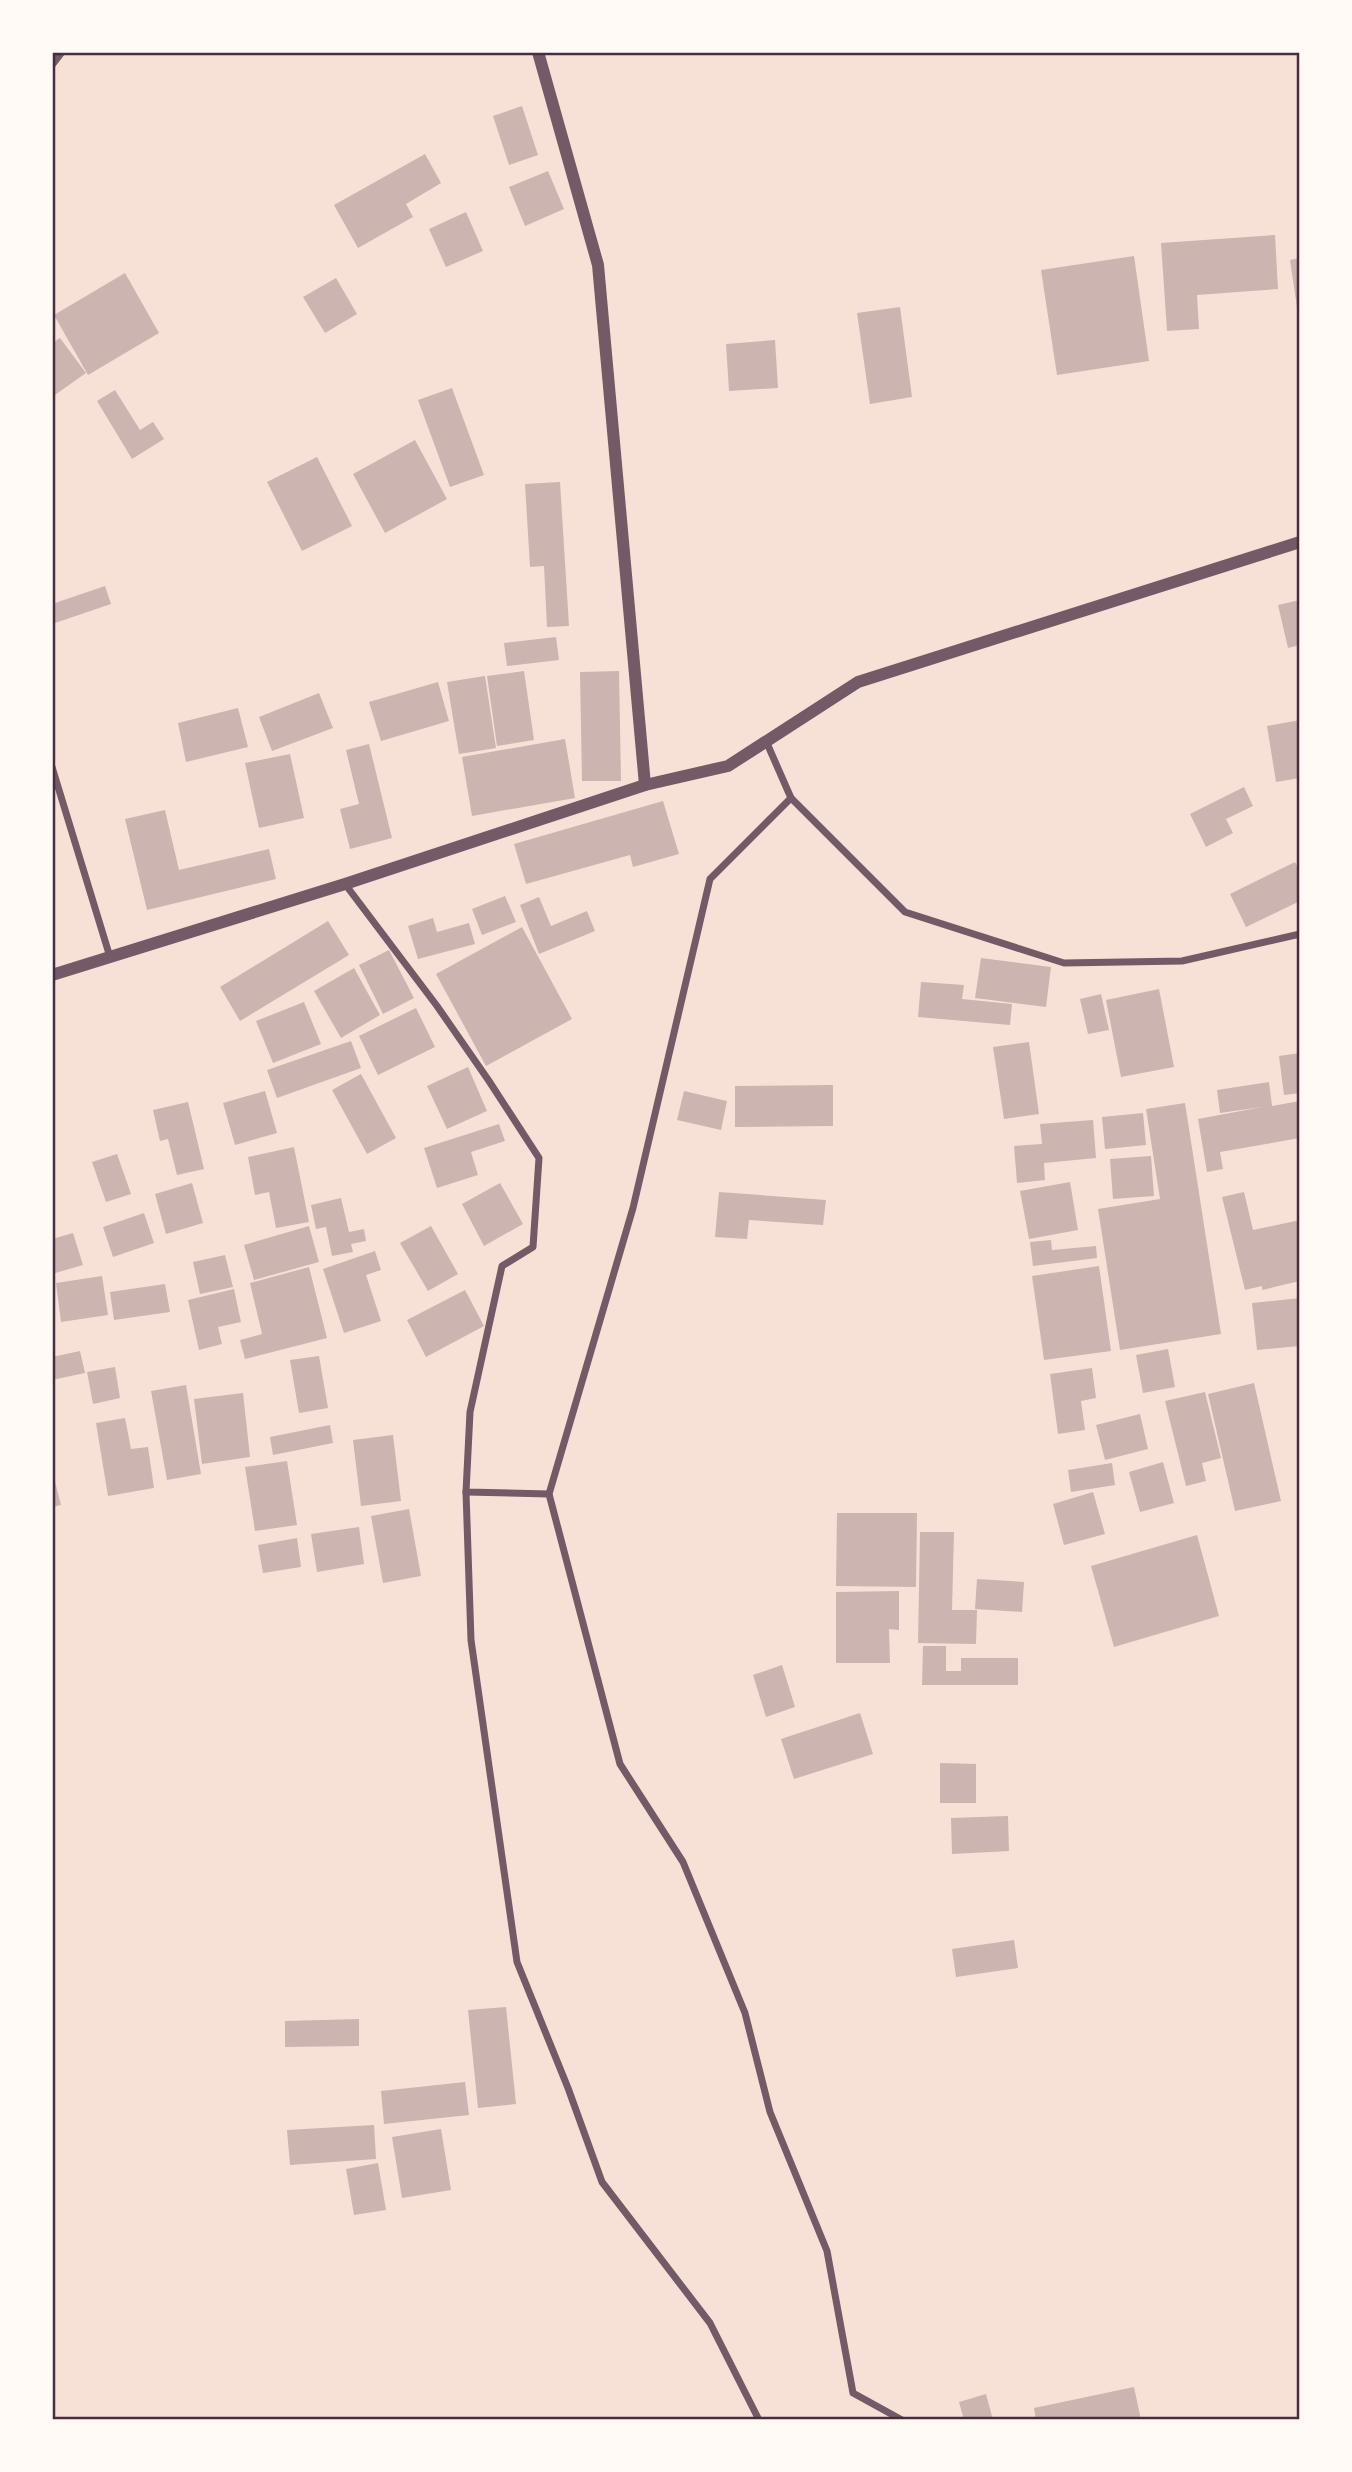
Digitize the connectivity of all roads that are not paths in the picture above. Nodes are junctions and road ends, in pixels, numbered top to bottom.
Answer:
1 (62, 52) edge
2 (538, 52) edge
3 (52, 65) edge
4 (1300, 542) edge
5 (766, 741) junction
6 (52, 767) edge
7 (645, 785) junction
8 (791, 798) junction
9 (345, 884) junction
10 (1300, 934) edge
11 (110, 957) junction
12 (52, 975) edge
13 (466, 1492) junction
14 (549, 1494) junction
15 (759, 2420) edge
16 (902, 2420) edge

1 - 3 street
2 - 7 street
4 - 5 street
5 - 7 street
5 - 8 street
6 - 11 street
7 - 9 street
8 - 10 street
8 - 14 street
9 - 11 street
9 - 13 street
11 - 12 street
13 - 14 street
13 - 15 street
14 - 16 street

